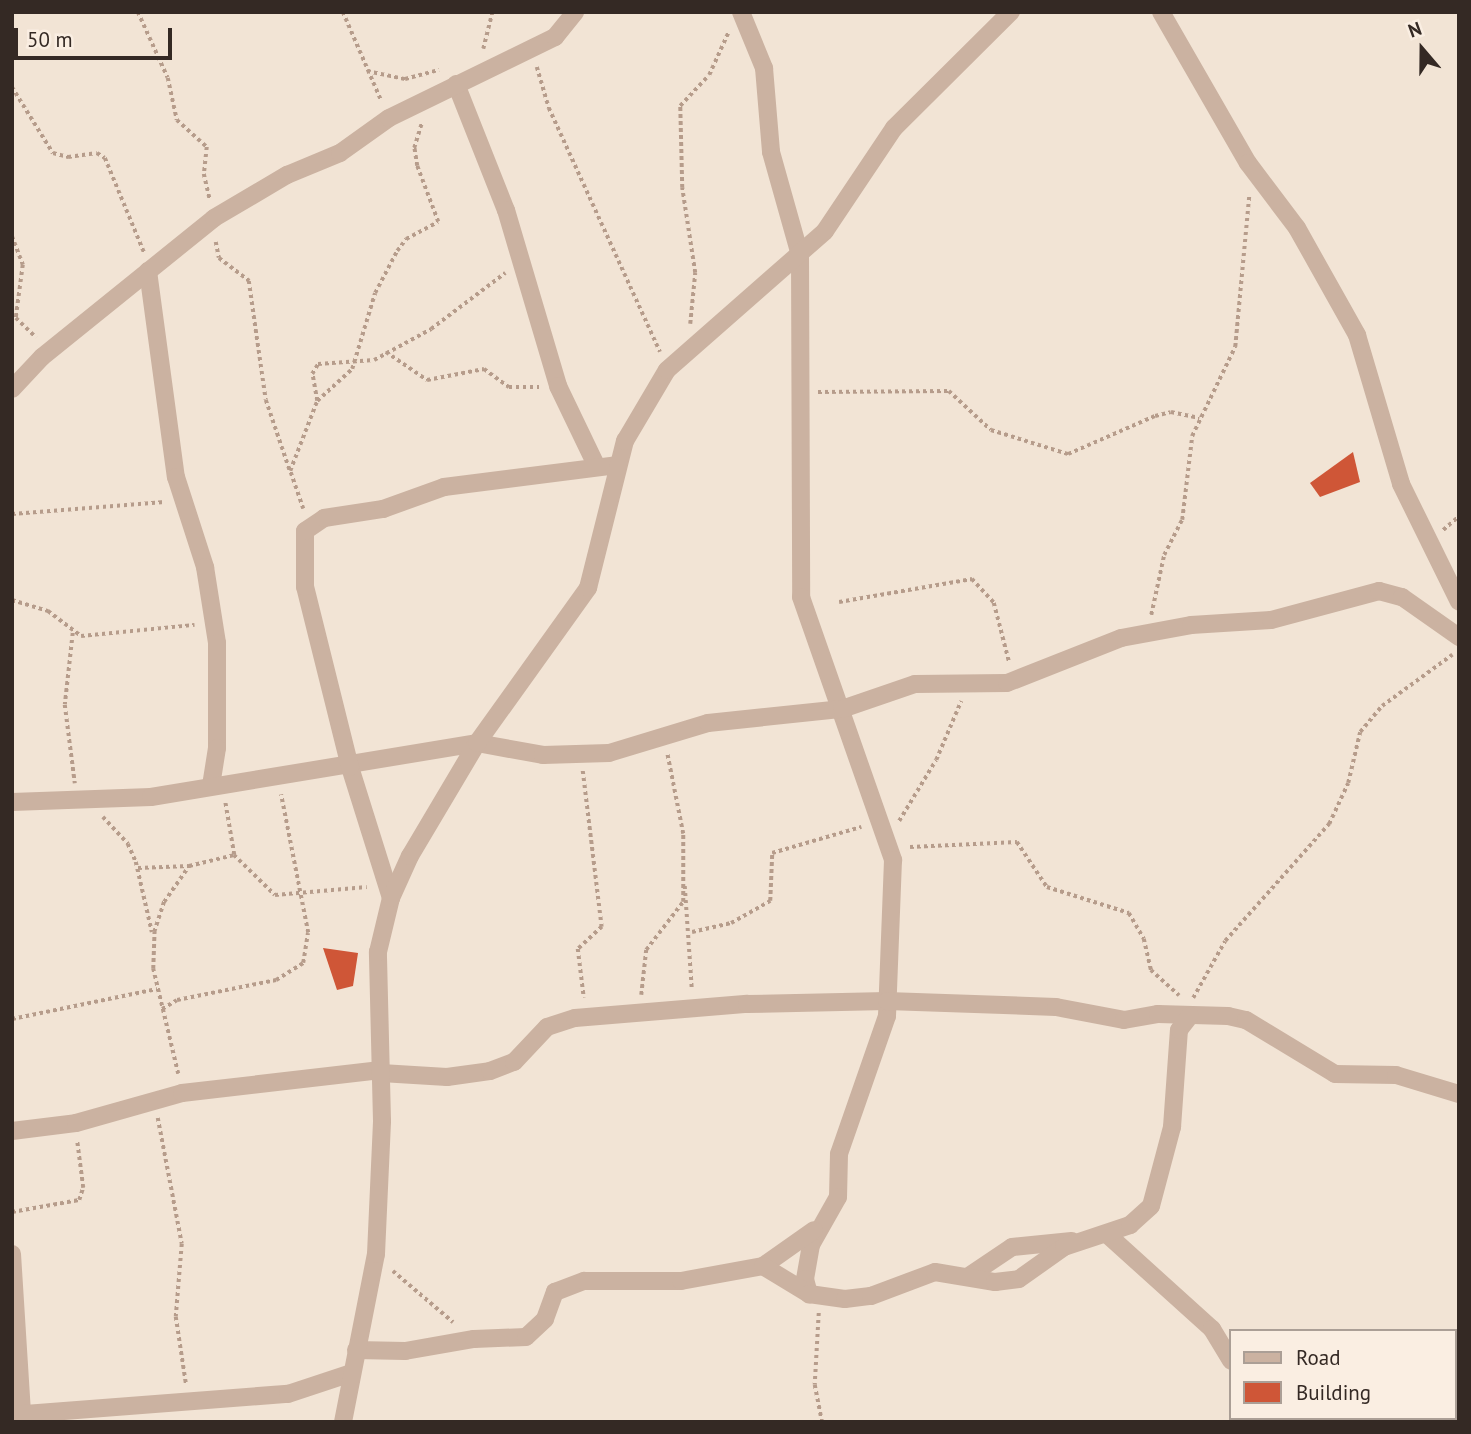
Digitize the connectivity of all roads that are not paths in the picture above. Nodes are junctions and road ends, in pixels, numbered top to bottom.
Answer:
1 (575, 12) edge
2 (1011, 12) edge
3 (1161, 12) edge
4 (737, 18) edge
5 (445, 92) junction
6 (800, 255) junction
7 (148, 271) junction
8 (12, 388) edge
9 (596, 465) junction
10 (617, 465) junction
11 (1459, 602) edge
12 (1459, 637) edge
13 (842, 709) junction
14 (477, 743) junction
15 (350, 767) junction
16 (216, 785) junction
17 (12, 802) edge
18 (389, 892) junction
19 (887, 1001) junction
20 (1181, 1020) junction
21 (381, 1071) junction
22 (1459, 1094) edge
23 (12, 1131) edge
24 (818, 1227) junction
25 (1109, 1236) junction
26 (1076, 1241) junction
27 (12, 1255) edge
28 (763, 1266) junction
29 (969, 1276) junction
30 (813, 1296) junction
31 (356, 1350) junction
32 (1230, 1359) edge
33 (351, 1373) junction
34 (17, 1415) edge
35 (342, 1422) edge

1 - 5 street
2 - 6 street
3 - 11 street
4 - 6 street
5 - 7 street
5 - 9 street
6 - 10 street
6 - 13 street
7 - 8 street
7 - 16 street
9 - 10 street
9 - 15 street
10 - 14 street
12 - 13 street
13 - 14 street
13 - 19 street
14 - 15 street
14 - 18 street
15 - 16 street
15 - 18 street
16 - 17 street
18 - 21 street
19 - 20 street
19 - 21 street
19 - 24 street
20 - 22 street
20 - 25 street
21 - 23 street
21 - 31 street
24 - 28 street
24 - 30 street
25 - 26 street
25 - 32 street
26 - 29 street
26 - 29 street
27 - 34 street
28 - 30 street
28 - 31 street
29 - 30 street
31 - 33 street
33 - 34 street
33 - 35 street

